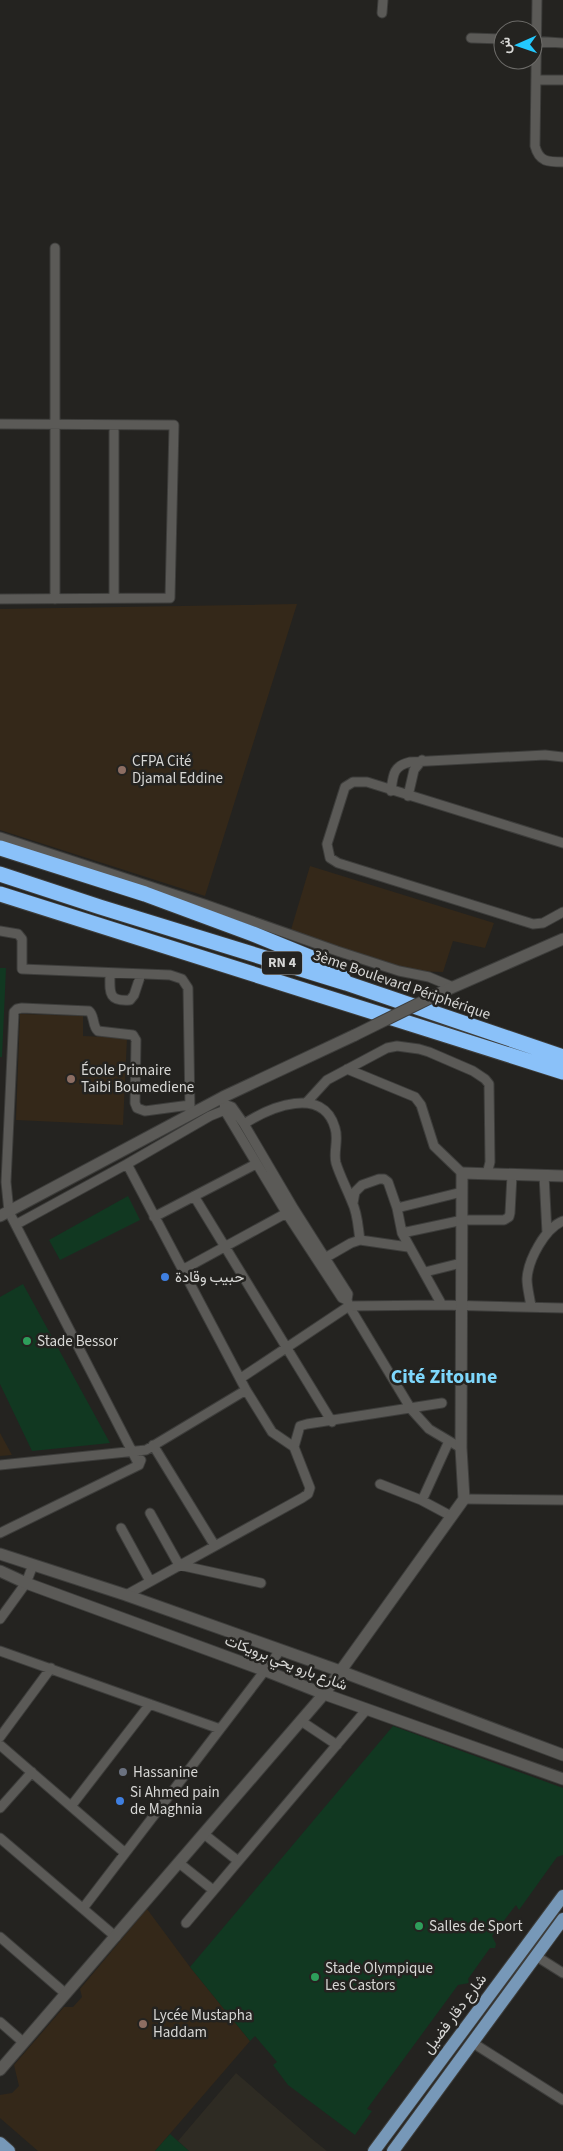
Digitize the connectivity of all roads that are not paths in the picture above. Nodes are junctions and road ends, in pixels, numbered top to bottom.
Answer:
1 (383, 0) edge
2 (537, 0) edge
3 (382, 13) dead end
4 (536, 20) edge
5 (471, 38) dead end
6 (493, 39) edge
7 (543, 42) edge
8 (563, 43) edge
9 (536, 70) edge
10 (536, 80) junction
11 (563, 80) edge
12 (563, 162) edge
13 (55, 248) dead end
14 (0, 424) edge
15 (56, 424) junction
16 (114, 425) junction
17 (56, 598) junction
18 (114, 598) junction
19 (0, 599) edge
20 (563, 757) edge
21 (423, 760) junction
22 (391, 791) junction
23 (408, 796) junction
24 (0, 837) edge
25 (563, 843) edge
26 (0, 848) edge
27 (0, 874) edge
28 (0, 894) edge
29 (563, 912) edge
30 (0, 931) edge
31 (563, 939) edge
32 (110, 973) junction
33 (141, 974) junction
34 (346, 982) junction
35 (453, 987) junction
36 (563, 1057) edge
37 (347, 1069) junction
38 (563, 1072) edge
39 (5, 1096) edge
40 (306, 1103) junction
41 (226, 1105) junction
42 (190, 1110) junction
43 (244, 1124) junction
44 (127, 1164) junction
45 (256, 1164) junction
46 (462, 1173) junction
47 (487, 1174) junction
48 (512, 1175) junction
49 (544, 1175) junction
50 (563, 1176) edge
51 (462, 1192) junction
52 (194, 1196) junction
53 (353, 1203) junction
54 (397, 1208) junction
55 (290, 1211) junction
56 (4, 1214) edge
57 (154, 1217) junction
58 (463, 1220) junction
59 (563, 1221) edge
60 (17, 1224) junction
61 (402, 1233) junction
62 (547, 1233) junction
63 (360, 1240) junction
64 (226, 1246) junction
65 (408, 1248) junction
66 (326, 1258) junction
67 (461, 1263) junction
68 (184, 1269) junction
69 (425, 1272) junction
70 (348, 1303) junction
71 (442, 1305) junction
72 (462, 1306) junction
73 (531, 1307) junction
74 (563, 1308) edge
75 (288, 1347) junction
76 (240, 1378) junction
77 (246, 1390) junction
78 (442, 1403) dead end
79 (410, 1409) junction
80 (332, 1422) junction
81 (449, 1441) junction
82 (150, 1447) junction
83 (294, 1447) junction
84 (461, 1448) junction
85 (132, 1450) junction
86 (0, 1465) edge
87 (139, 1466) junction
88 (380, 1484) dead end
89 (424, 1496) dead end
90 (464, 1499) junction
91 (563, 1500) edge
92 (150, 1513) dead end
93 (451, 1516) junction
94 (121, 1528) dead end
95 (0, 1532) edge
96 (215, 1546) junction
97 (0, 1554) edge
98 (33, 1565) junction
99 (179, 1565) junction
100 (0, 1571) edge
101 (150, 1581) junction
102 (26, 1583) junction
103 (261, 1583) dead end
104 (126, 1595) junction
105 (0, 1619) edge
106 (0, 1651) edge
107 (279, 1652) junction
108 (51, 1668) junction
109 (266, 1670) junction
110 (340, 1671) junction
111 (324, 1694) junction
112 (150, 1704) junction
113 (367, 1709) junction
114 (301, 1721) junction
115 (220, 1729) junction
116 (0, 1737) edge
117 (0, 1745) edge
118 (337, 1745) junction
119 (563, 1756) edge
120 (32, 1772) junction
121 (563, 1778) edge
122 (72, 1805) junction
123 (0, 1808) edge
124 (204, 1834) junction
125 (0, 1838) edge
126 (125, 1853) junction
127 (238, 1861) junction
128 (179, 1863) junction
129 (214, 1890) junction
130 (563, 1896) edge
131 (84, 1907) junction
132 (563, 1919) edge
133 (186, 1923) dead end
134 (116, 1936) junction
135 (0, 1938) edge
136 (536, 1956) junction
137 (563, 1974) edge
138 (66, 1994) junction
139 (0, 2022) edge
140 (23, 2042) junction
141 (473, 2043) junction
142 (0, 2070) edge
143 (563, 2100) edge
144 (0, 2143) edge
145 (9, 2151) edge
146 (374, 2151) edge
147 (393, 2151) edge

1 - 3 street
2 - 4 street
5 - 6 street
7 - 8 street
9 - 10 street
10 - 11 street
10 - 12 street
13 - 15 street
14 - 15 street
15 - 16 street
15 - 17 street
16 - 18 street
16 - 18 street
17 - 18 street
17 - 19 street
20 - 21 street
21 - 22 street
21 - 23 street
22 - 23 street
22 - 29 street
23 - 25 street
24 - 35 street
26 - 34 highway
27 - 34 highway, 3ème Boulevard Périphérique / RN 4
28 - 38 highway, 3ème Boulevard Périphérique / RN 4
30 - 32 street
31 - 35 main road
32 - 33 street
32 - 33 street
33 - 42 street
34 - 36 highway, 3ème Boulevard Périphérique / RN 4
35 - 41 main road, bridge
37 - 40 street
37 - 46 street
37 - 47 street
39 - 42 street
39 - 56 street
40 - 43 street
40 - 53 street
41 - 42 main road
41 - 43 street
41 - 44 street
41 - 45 street
42 - 56 main road
43 - 55 street
44 - 57 street
44 - 60 street
45 - 52 street
45 - 55 street
46 - 47 main road
46 - 51 main road
47 - 48 main road
48 - 49 main road
48 - 58 street
49 - 50 main road
49 - 62 street
51 - 54 street
51 - 58 main road
52 - 57 street
52 - 64 street
53 - 54 street
53 - 63 street
54 - 61 street
55 - 64 street
55 - 66 street
55 - 70 street
56 - 60 street
57 - 68 street
58 - 61 street
58 - 67 main road
59 - 62 street
60 - 85 street
61 - 65 street
62 - 73 street
63 - 65 street
63 - 66 street
64 - 68 street
64 - 75 street
65 - 69 street
66 - 70 street
67 - 69 street
67 - 72 main road
68 - 76 street
69 - 71 street
70 - 71 street
70 - 75 street
70 - 79 street
71 - 72 street
72 - 73 street
72 - 84 main road
73 - 74 street
75 - 76 street
75 - 80 street
76 - 77 street
77 - 82 street
77 - 83 street
78 - 79 street
79 - 80 street
79 - 81 street
80 - 83 street
81 - 84 street
81 - 89 street
82 - 85 street
82 - 87 street
82 - 96 street
83 - 96 street
84 - 90 main road
85 - 86 street
85 - 87 street
87 - 95 street
88 - 93 street
90 - 91 street
90 - 93 main road
92 - 99 street
93 - 110 main road
94 - 101 street
96 - 99 street
97 - 98 main road, شارع بارو يحي برويكات
98 - 102 street
98 - 104 main road, شارع بارو يحي برويكات
99 - 101 street
99 - 103 street
100 - 102 main road, شارع بارو يحي برويكات
101 - 104 street
102 - 105 street
102 - 109 main road, شارع بارو يحي برويكات
104 - 107 main road, شارع بارو يحي برويكات
106 - 108 street
107 - 109 street
107 - 110 main road, شارع بارو يحي برويكات
108 - 112 street
108 - 116 street
109 - 111 main road, شارع بارو يحي برويكات
109 - 115 street
110 - 111 main road
110 - 119 main road, شارع بارو يحي برويكات
111 - 113 main road, شارع بارو يحي برويكات
111 - 114 main road
112 - 115 street
112 - 122 street
113 - 118 street
113 - 121 main road, شارع بارو يحي برويكات
114 - 118 street
114 - 124 main road
115 - 126 street
117 - 120 street
118 - 127 street
120 - 122 street
120 - 123 street
122 - 126 street
124 - 127 street
124 - 128 main road
125 - 131 street
126 - 131 street
127 - 129 street
128 - 129 street
128 - 134 main road
129 - 133 street
130 - 146 main road, شارع دقار فضيل
131 - 134 street
132 - 136 main road, شارع دقار فضيل
134 - 138 main road
135 - 138 street
136 - 137 street
136 - 141 main road, شارع دقار فضيل
138 - 140 main road
139 - 140 street
140 - 142 main road
141 - 143 street
141 - 147 main road, شارع دقار فضيل
144 - 145 main road

